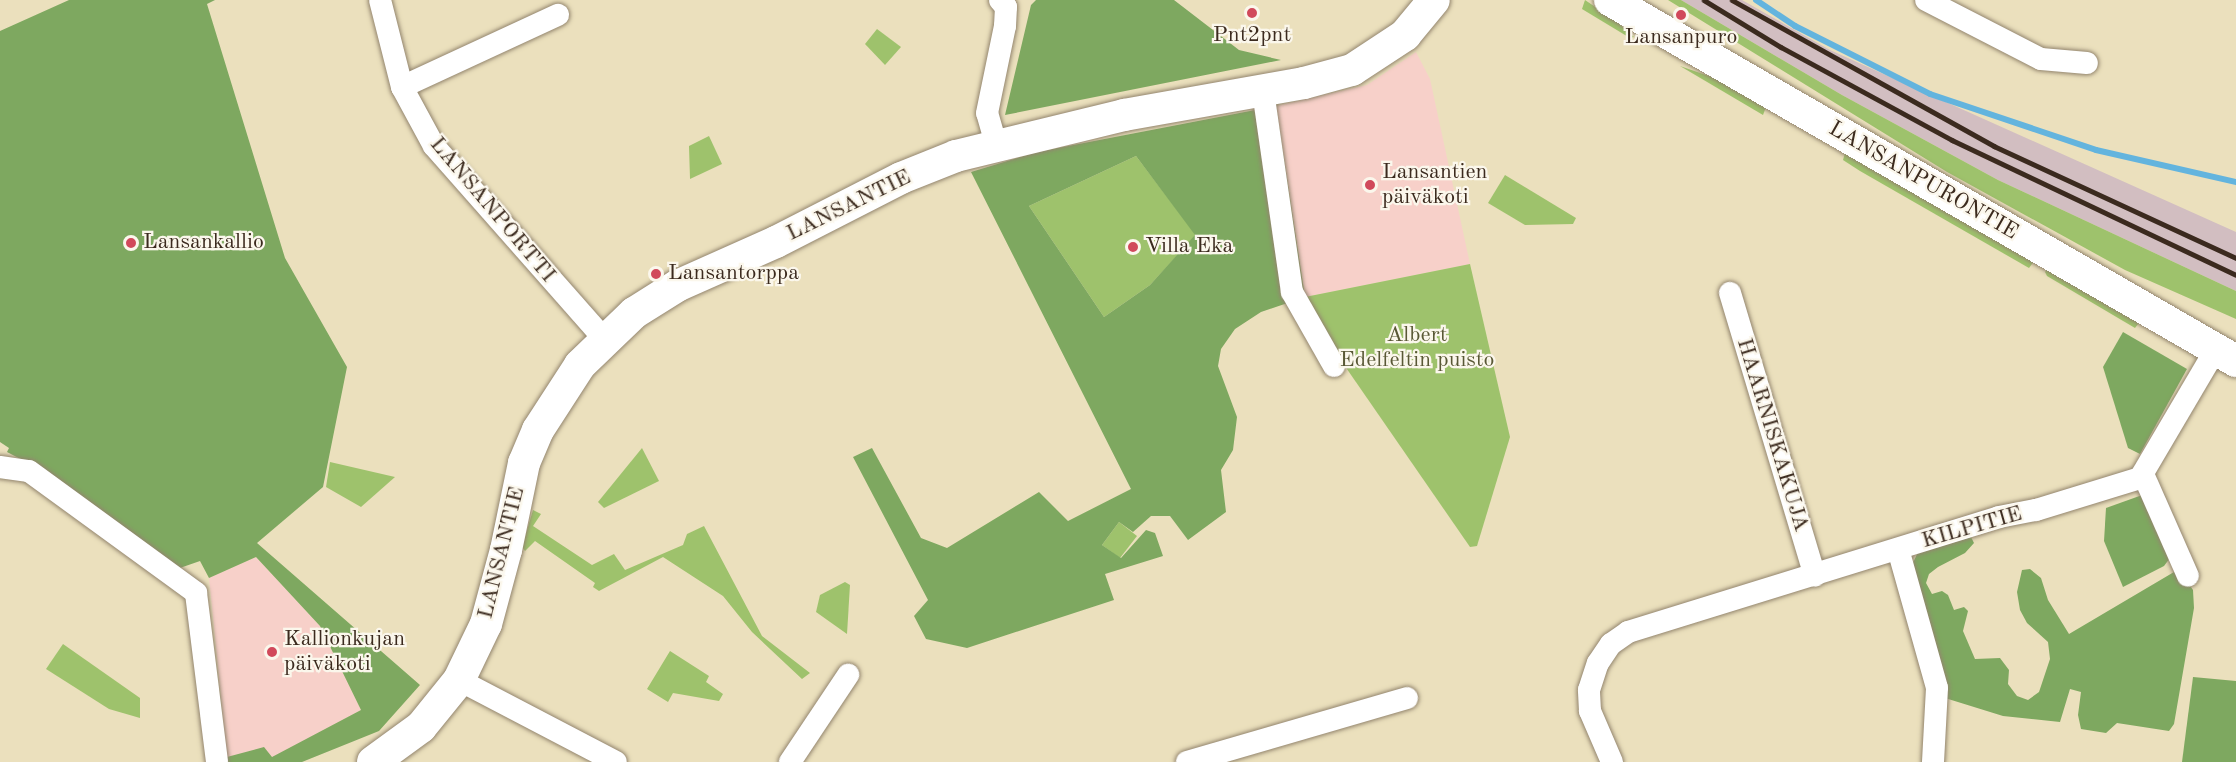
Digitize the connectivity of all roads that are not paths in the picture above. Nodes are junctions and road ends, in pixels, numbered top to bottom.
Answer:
1 (380, 0) edge
2 (1000, 0) edge
3 (1434, 0) edge
4 (1610, 0) edge
5 (1926, 0) edge
6 (558, 15) dead end
7 (2087, 63) dead end
8 (402, 87) junction
9 (1263, 91) junction
10 (996, 144) junction
11 (1730, 293) dead end
12 (604, 339) junction
13 (2226, 355) edge
14 (1334, 366) dead end
15 (0, 467) edge
16 (2143, 474) junction
17 (1898, 549) junction
18 (1815, 576) junction
19 (2188, 576) dead end
20 (848, 675) dead end
21 (459, 680) junction
22 (1407, 698) dead end
23 (217, 762) edge
24 (373, 762) edge
25 (616, 762) edge
26 (790, 762) edge
27 (1187, 762) edge
28 (1612, 762) edge
29 (1933, 762) edge

1 - 8 street, LANSANPORTTI
2 - 10 street
3 - 9 street, LANSANTIE
4 - 13 street, LANSANPURONTIE
5 - 7 street
6 - 8 street
8 - 12 street, LANSANPORTTI
9 - 10 street, LANSANTIE
9 - 14 street
10 - 12 street, LANSANTIE
11 - 18 street, HAARNISKAKUJA
12 - 21 street, LANSANTIE
13 - 16 street
15 - 23 street
16 - 17 street, KILPITIE
16 - 19 street
17 - 18 street, KILPITIE
17 - 29 street
18 - 28 street, KILPITIE
20 - 26 street
21 - 24 street, LANSANTIE
21 - 25 street
22 - 27 street

